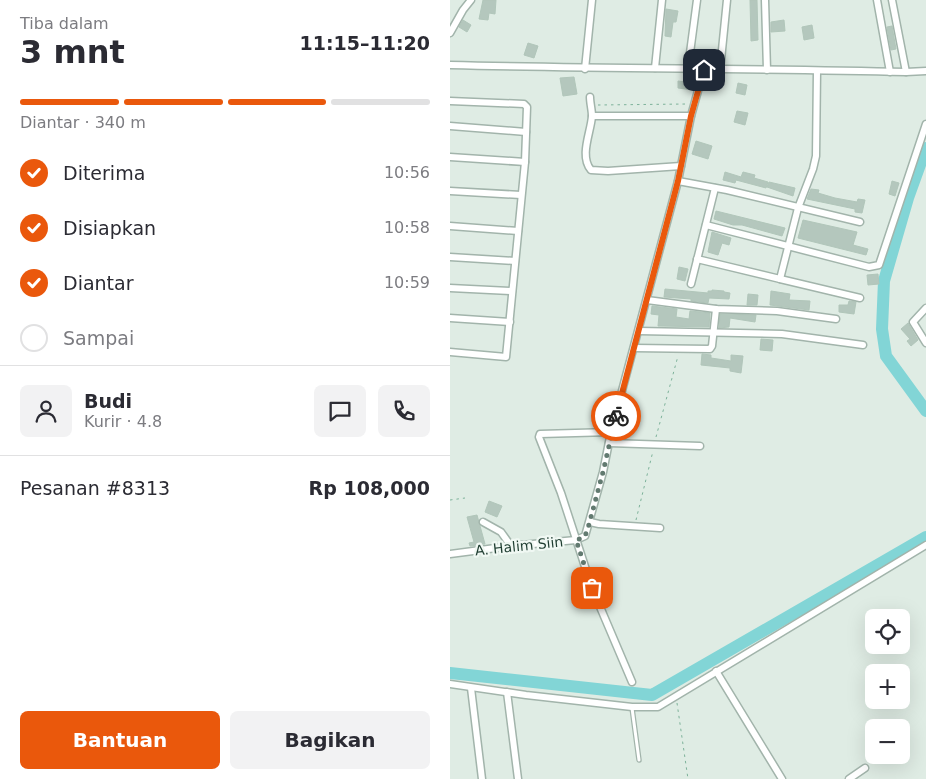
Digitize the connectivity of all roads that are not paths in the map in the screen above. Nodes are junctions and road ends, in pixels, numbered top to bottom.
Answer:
1 (471, 0) edge
2 (592, 0) edge
3 (662, 0) edge
4 (696, 0) edge
5 (727, 0) edge
6 (765, 0) edge
7 (878, 0) edge
8 (892, 0) edge
9 (450, 33) edge
10 (450, 65) edge
11 (585, 68) junction
12 (655, 68) junction
13 (688, 68) junction
14 (704, 70) junction
15 (720, 70) junction
16 (767, 70) junction
17 (817, 71) junction
18 (926, 71) edge
19 (890, 72) junction
20 (906, 72) junction
21 (590, 97) dead end
22 (450, 102) edge
23 (592, 116) junction
24 (691, 116) junction
25 (926, 124) edge
26 (450, 126) edge
27 (526, 132) junction
28 (450, 157) edge
29 (525, 162) junction
30 (681, 166) junction
31 (678, 181) junction
32 (714, 188) junction
33 (450, 191) edge
34 (522, 195) junction
35 (798, 208) junction
36 (860, 222) dead end
37 (706, 225) junction
38 (450, 226) edge
39 (518, 231) junction
40 (788, 246) junction
41 (450, 257) edge
42 (697, 259) junction
43 (515, 261) junction
44 (780, 279) junction
45 (691, 284) dead end
46 (450, 288) edge
47 (512, 292) junction
48 (860, 298) dead end
49 (647, 300) junction
50 (926, 308) edge
51 (716, 309) junction
52 (450, 318) edge
53 (836, 319) dead end
54 (510, 322) junction
55 (639, 331) junction
56 (713, 332) junction
57 (926, 343) edge
58 (863, 345) dead end
59 (634, 348) junction
60 (450, 352) edge
61 (612, 432) junction
62 (609, 443) junction
63 (700, 446) dead end
64 (483, 522) dead end
65 (594, 523) junction
66 (660, 528) dead end
67 (576, 540) junction
68 (926, 545) edge
69 (511, 546) junction
70 (450, 554) edge
71 (716, 671) junction
72 (632, 682) dead end
73 (450, 684) edge
74 (471, 688) junction
75 (507, 692) junction
76 (632, 707) junction
77 (639, 760) dead end
78 (865, 768) dead end
79 (482, 779) edge
80 (518, 779) edge
81 (782, 779) edge
82 (849, 779) edge

1 - 9 street
2 - 11 street
3 - 12 street
4 - 13 street
5 - 15 street
6 - 16 street
7 - 19 street
8 - 20 street
10 - 11 street
11 - 12 street
12 - 13 street
13 - 14 street
14 - 15 street
14 - 24 street, A. Halim Siin
15 - 16 street
16 - 17 street
17 - 19 street
17 - 35 street
18 - 20 street
19 - 20 street
21 - 23 street
22 - 27 street
23 - 24 street
23 - 30 street
24 - 30 street, A. Halim Siin
25 - 40 street
26 - 27 street
27 - 29 street
28 - 29 street
29 - 34 street
30 - 31 street, A. Halim Siin
31 - 32 street
31 - 49 street, A. Halim Siin
32 - 35 street
32 - 37 street
33 - 34 street
34 - 39 street
35 - 36 street
35 - 40 street
37 - 40 street
37 - 42 street
38 - 39 street
39 - 43 street
40 - 44 street
41 - 43 street
42 - 44 street
42 - 45 street
43 - 47 street
44 - 48 street
46 - 47 street
47 - 54 street
49 - 51 street
49 - 55 street, A. Halim Siin
50 - 57 street
51 - 53 street
51 - 56 street
52 - 54 street
54 - 60 street
55 - 56 street
55 - 59 street, A. Halim Siin
56 - 58 street
56 - 59 street
59 - 61 street, A. Halim Siin
61 - 62 street, A. Halim Siin
61 - 67 street
62 - 63 street
62 - 65 street, A. Halim Siin
64 - 69 street
65 - 66 street
65 - 67 street, A. Halim Siin
67 - 69 street, A. Halim Siin
67 - 72 street
68 - 71 street
69 - 70 street, A. Halim Siin
71 - 76 street
71 - 81 street
73 - 74 street
74 - 75 street
74 - 79 street
75 - 76 street
75 - 80 street
76 - 77 lane
78 - 82 street

